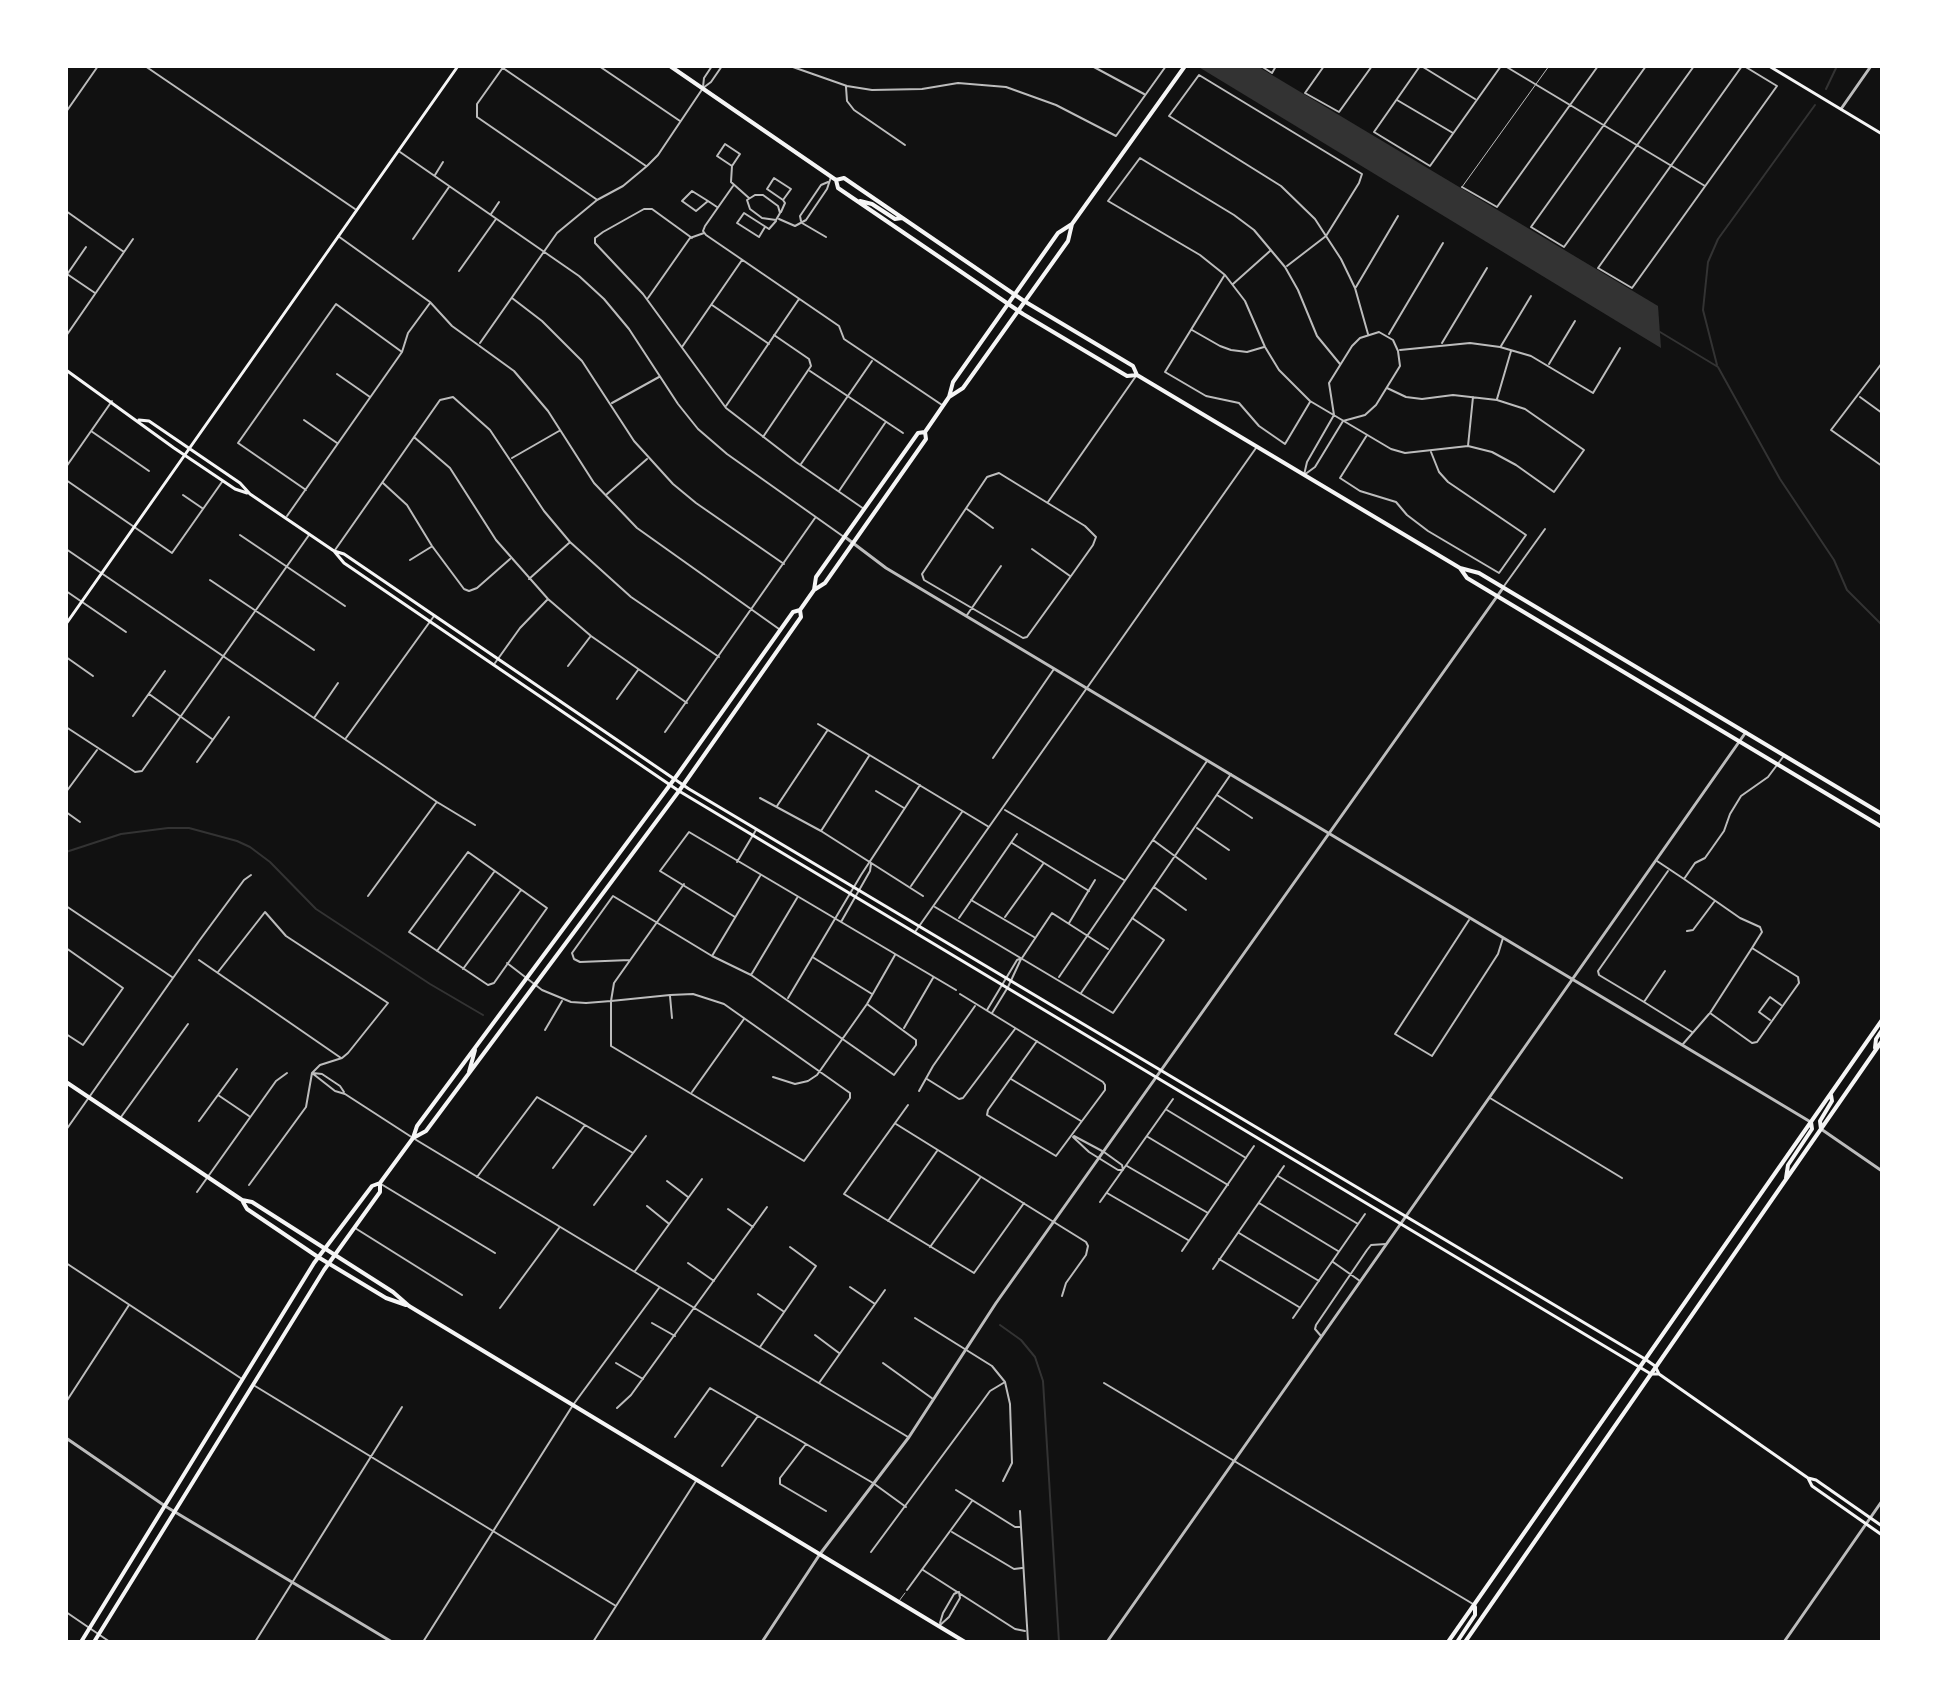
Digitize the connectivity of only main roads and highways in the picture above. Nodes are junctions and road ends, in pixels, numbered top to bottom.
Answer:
1 (458, 66) edge
2 (670, 66) edge
3 (1185, 66) edge
4 (1769, 66) edge
5 (1882, 134) edge
6 (832, 180) junction
7 (858, 201) junction
8 (902, 218) junction
9 (1072, 224) junction
10 (1015, 295) junction
11 (1024, 301) junction
12 (1008, 304) junction
13 (1017, 310) junction
14 (66, 370) edge
15 (1137, 375) junction
16 (949, 397) junction
17 (139, 420) junction
18 (925, 432) junction
19 (189, 448) junction
20 (185, 455) junction
21 (250, 494) junction
22 (334, 551) junction
23 (1460, 568) junction
24 (376, 576) junction
25 (372, 582) junction
26 (814, 590) junction
27 (800, 610) junction
28 (66, 624) edge
29 (1588, 638) junction
30 (1595, 642) junction
31 (1582, 647) junction
32 (1590, 652) junction
33 (751, 671) junction
34 (760, 676) junction
35 (534, 683) junction
36 (530, 689) junction
37 (1677, 691) junction
38 (1672, 701) junction
39 (615, 738) junction
40 (611, 744) junction
41 (675, 779) junction
42 (670, 785) junction
43 (683, 785) junction
44 (679, 791) junction
45 (1844, 791) junction
46 (1839, 801) junction
47 (1882, 814) edge
48 (1882, 827) edge
49 (1882, 1020) edge
50 (1882, 1030) edge
51 (1882, 1041) edge
52 (478, 1044) junction
53 (1875, 1051) junction
54 (469, 1073) junction
55 (66, 1082) edge
56 (1831, 1093) junction
57 (1221, 1106) junction
58 (1217, 1112) junction
59 (1810, 1122) junction
60 (1821, 1129) junction
61 (413, 1138) junction
62 (1314, 1161) junction
63 (1320, 1165) junction
64 (1310, 1167) junction
65 (1316, 1171) junction
66 (1785, 1180) junction
67 (380, 1183) junction
68 (242, 1200) junction
69 (323, 1249) junction
70 (334, 1256) junction
71 (318, 1257) junction
72 (328, 1264) junction
73 (1487, 1265) junction
74 (1481, 1270) junction
75 (1488, 1274) junction
76 (409, 1306) junction
77 (1581, 1321) junction
78 (1577, 1327) junction
79 (1645, 1359) junction
80 (1640, 1366) junction
81 (1655, 1366) junction
82 (1651, 1374) junction
83 (1659, 1374) junction
84 (1808, 1478) junction
85 (1882, 1526) edge
86 (1882, 1535) edge
87 (1474, 1604) junction
88 (81, 1642) edge
89 (94, 1642) edge
90 (965, 1642) edge
91 (1448, 1642) edge
92 (1457, 1642) edge
93 (1465, 1642) edge

1 - 19 main road
2 - 6 main road
3 - 9 main road
4 - 5 main road
6 - 7 main road
6 - 8 main road
7 - 8 main road
7 - 12 main road
8 - 10 main road
9 - 10 main road
9 - 11 main road
10 - 11 main road
10 - 12 main road
11 - 13 main road
11 - 15 main road
12 - 13 main road
12 - 16 main road
13 - 15 main road
13 - 16 main road
14 - 17 main road
15 - 23 main road
16 - 18 main road
17 - 19 main road
17 - 20 main road
18 - 26 main road
18 - 26 main road
19 - 20 main road
19 - 21 main road
20 - 21 main road
20 - 28 main road
21 - 22 main road
22 - 24 main road
22 - 25 main road
23 - 29 main road
23 - 31 main road
24 - 25 main road
24 - 35 main road
25 - 36 main road
26 - 27 main road
27 - 33 main road
27 - 34 main road
29 - 30 main road
29 - 31 main road
30 - 32 main road
30 - 37 main road
31 - 32 main road
32 - 38 main road
33 - 34 main road
33 - 41 main road
34 - 43 main road
35 - 36 main road
35 - 39 main road
36 - 40 main road
37 - 38 main road
37 - 45 main road
38 - 46 main road
39 - 40 main road
39 - 41 main road
40 - 42 main road
41 - 42 main road
41 - 43 main road
42 - 44 main road
42 - 52 main road
43 - 44 main road
43 - 57 main road
44 - 54 main road
44 - 58 main road
45 - 46 main road
45 - 47 main road
46 - 48 main road
49 - 56 main road
50 - 53 main road
51 - 53 main road
52 - 54 main road
52 - 61 main road
53 - 60 main road
54 - 61 main road
55 - 68 main road
56 - 59 main road
56 - 60 main road
57 - 58 main road
57 - 62 main road
58 - 64 main road
59 - 66 main road
59 - 79 main road
60 - 66 main road
61 - 67 main road
62 - 63 main road
62 - 64 main road
63 - 65 main road
63 - 73 main road
64 - 65 main road
65 - 74 main road
66 - 81 main road
67 - 69 main road
67 - 70 main road
68 - 69 main road
68 - 71 main road
69 - 70 main road
69 - 71 main road
70 - 72 main road
70 - 76 main road
71 - 72 main road
71 - 88 main road
72 - 76 main road
72 - 89 main road
73 - 74 main road
73 - 75 main road
73 - 77 main road
74 - 75 main road
75 - 78 main road
76 - 90 main road
77 - 78 main road
77 - 79 main road
78 - 80 main road
79 - 80 main road
79 - 81 main road
80 - 82 main road
80 - 87 main road
81 - 82 main road
81 - 83 main road
82 - 83 main road
82 - 93 main road
83 - 84 main road
84 - 85 main road
84 - 86 main road
87 - 91 main road
87 - 92 main road

